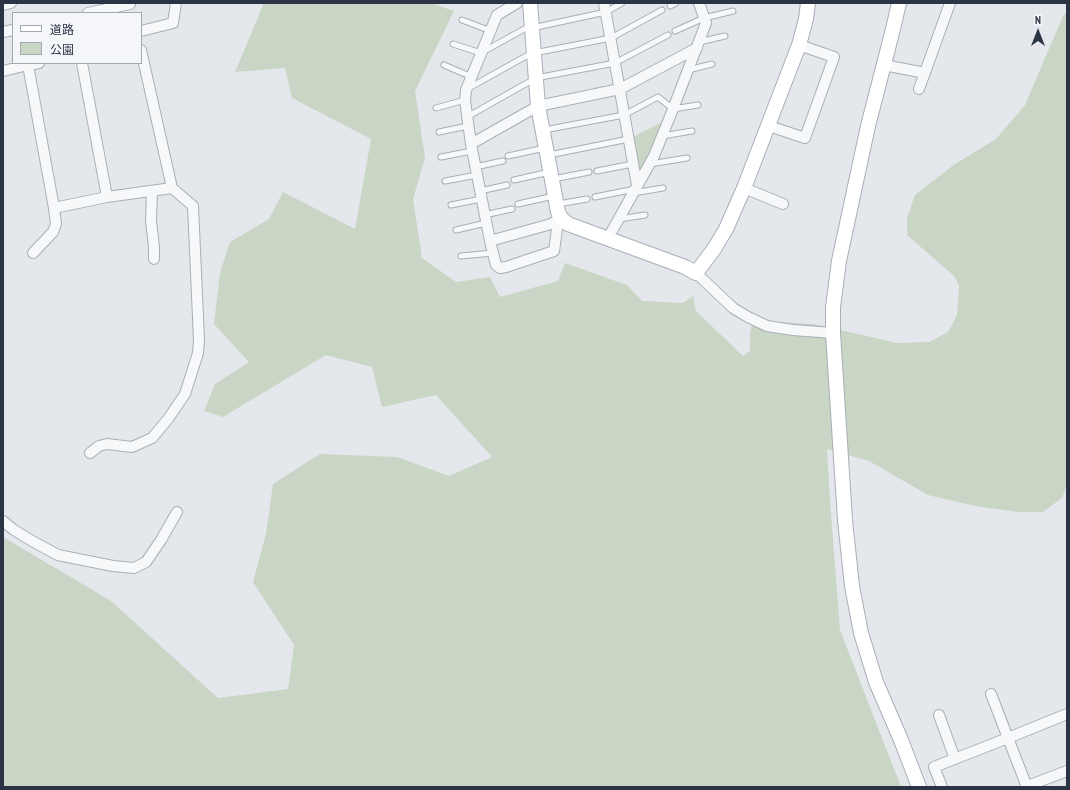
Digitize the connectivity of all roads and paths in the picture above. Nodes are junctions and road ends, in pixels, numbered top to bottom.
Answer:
1 (11, 3) edge
2 (176, 3) edge
3 (517, 3) edge
4 (530, 3) edge
5 (622, 3) edge
6 (676, 3) edge
7 (700, 3) edge
8 (808, 3) edge
9 (899, 3) edge
10 (950, 3) edge
11 (3, 5) edge
12 (670, 6) dead end
13 (131, 7) edge
14 (605, 8) edge
15 (662, 10) dead end
16 (733, 11) dead end
17 (95, 12) edge
18 (704, 18) junction
19 (462, 20) dead end
20 (532, 28) junction
21 (142, 31) edge
22 (491, 31) junction
23 (675, 31) dead end
24 (668, 35) dead end
25 (725, 36) dead end
26 (610, 38) junction
27 (453, 44) dead end
28 (698, 45) junction
29 (799, 45) junction
30 (481, 53) junction
31 (534, 53) junction
32 (142, 54) edge
33 (615, 63) junction
34 (34, 64) edge
35 (82, 64) edge
36 (712, 64) dead end
37 (28, 65) junction
38 (444, 65) dead end
39 (884, 65) junction
40 (688, 70) junction
41 (3, 72) edge
42 (925, 73) junction
43 (472, 77) junction
44 (536, 78) junction
45 (620, 88) junction
46 (919, 89) dead end
47 (466, 95) junction
48 (698, 105) dead end
49 (538, 106) junction
50 (436, 108) dead end
51 (673, 109) junction
52 (624, 115) junction
53 (468, 122) junction
54 (769, 126) junction
55 (543, 131) junction
56 (692, 131) dead end
57 (439, 132) dead end
58 (662, 136) junction
59 (629, 139) junction
60 (471, 147) junction
61 (547, 152) junction
62 (441, 156) dead end
63 (508, 156) dead end
64 (687, 158) dead end
65 (503, 161) dead end
66 (633, 164) junction
67 (649, 164) junction
68 (476, 171) junction
69 (598, 171) dead end
70 (589, 172) dead end
71 (552, 176) junction
72 (514, 180) dead end
73 (445, 181) dead end
74 (507, 185) dead end
75 (172, 188) junction
76 (663, 188) dead end
77 (744, 188) junction
78 (635, 189) junction
79 (152, 191) junction
80 (481, 195) junction
81 (107, 197) junction
82 (595, 197) dead end
83 (587, 199) dead end
84 (556, 200) junction
85 (518, 204) dead end
86 (783, 204) dead end
87 (451, 206) dead end
88 (54, 208) junction
89 (512, 209) dead end
90 (645, 215) dead end
91 (561, 218) junction
92 (485, 219) junction
93 (618, 219) junction
94 (456, 230) dead end
95 (608, 238) junction
96 (490, 241) junction
97 (33, 253) dead end
98 (493, 253) junction
99 (461, 256) dead end
100 (154, 259) dead end
101 (696, 273) junction
102 (833, 333) junction
103 (90, 453) dead end
104 (177, 512) dead end
105 (3, 521) edge
106 (991, 694) dead end
107 (1067, 714) edge
108 (939, 715) dead end
109 (1008, 738) junction
110 (955, 759) junction
111 (1067, 771) edge
112 (919, 787) edge
113 (942, 787) edge
114 (1026, 787) edge

1 - 11 street
2 - 21 street
3 - 22 street
4 - 20 street
5 - 14 lane
6 - 12 lane
7 - 18 street
8 - 29 street
9 - 39 street
10 - 42 street
13 - 17 street
14 - 20 lane
14 - 26 street
15 - 26 lane
16 - 18 lane
18 - 23 lane
18 - 28 street
19 - 22 lane
20 - 30 lane
20 - 31 street
22 - 30 street
24 - 33 lane
25 - 28 lane
26 - 31 lane
26 - 33 street
27 - 30 lane
28 - 40 street
28 - 45 street
29 - 54 street
29 - 54 street
30 - 43 street
31 - 44 street
31 - 47 lane
32 - 75 street
33 - 44 lane
33 - 45 street
34 - 37 street
35 - 81 street
36 - 40 lane
37 - 41 street
37 - 88 street
38 - 43 lane
39 - 42 street
39 - 102 street
40 - 51 street
42 - 46 street
43 - 47 street
44 - 49 street
44 - 53 lane
45 - 49 street
45 - 52 street
47 - 50 lane
47 - 53 street
48 - 51 lane
49 - 55 street
49 - 60 street
51 - 52 lane
51 - 58 street
52 - 55 lane
52 - 59 street
53 - 57 lane
53 - 60 street
54 - 77 street
55 - 61 street
56 - 58 lane
58 - 67 street
59 - 61 lane
59 - 66 street
60 - 62 lane
60 - 68 street
61 - 63 lane
61 - 71 street
64 - 67 lane
65 - 68 lane
66 - 69 lane
66 - 78 street
67 - 78 street
68 - 73 lane
68 - 80 street
70 - 71 lane
71 - 72 lane
71 - 84 street
74 - 80 lane
75 - 79 street
75 - 103 street
76 - 78 lane
77 - 86 street
77 - 101 street
78 - 82 lane
78 - 93 street
79 - 81 street
79 - 100 street
80 - 87 lane
80 - 92 street
81 - 88 street
83 - 84 lane
84 - 85 lane
84 - 91 street
88 - 97 street
89 - 92 lane
90 - 93 lane
91 - 95 street
91 - 96 street
91 - 98 street
92 - 94 lane
92 - 96 street
93 - 95 street
95 - 101 street
96 - 98 street
98 - 99 lane
101 - 102 street
102 - 112 street
104 - 105 street
106 - 109 street
107 - 109 street
108 - 110 street
109 - 110 street
109 - 114 street
110 - 113 street
111 - 114 street

